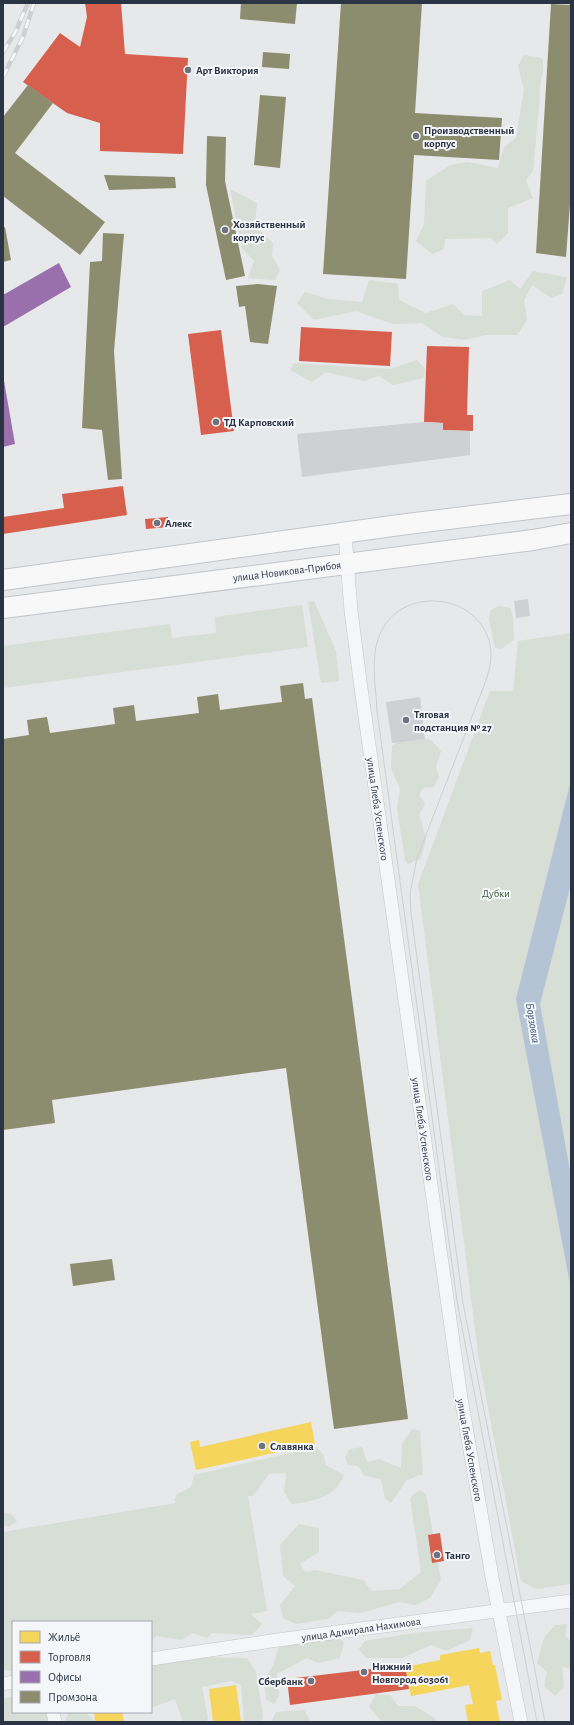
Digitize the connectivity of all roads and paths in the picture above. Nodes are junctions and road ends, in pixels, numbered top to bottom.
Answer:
1 (571, 504) edge
2 (571, 533) edge
3 (345, 534) junction
4 (533, 540) junction
5 (571, 540) edge
6 (348, 563) junction
7 (3, 580) edge
8 (3, 608) edge
9 (571, 1601) edge
10 (499, 1610) junction
11 (152, 1660) edge
12 (521, 1722) edge

1 - 3 main road
2 - 4 main road, улица Новикова-Прибоя
3 - 6 street, улица Глеба Успенского
3 - 7 main road
4 - 5 main road
4 - 6 main road, улица Новикова-Прибоя
6 - 8 main road, улица Новикова-Прибоя
6 - 10 street, улица Глеба Успенского
9 - 10 street, улица Адмирала Нахимова
10 - 11 street, улица Адмирала Нахимова
10 - 12 street, улица Глеба Успенского

